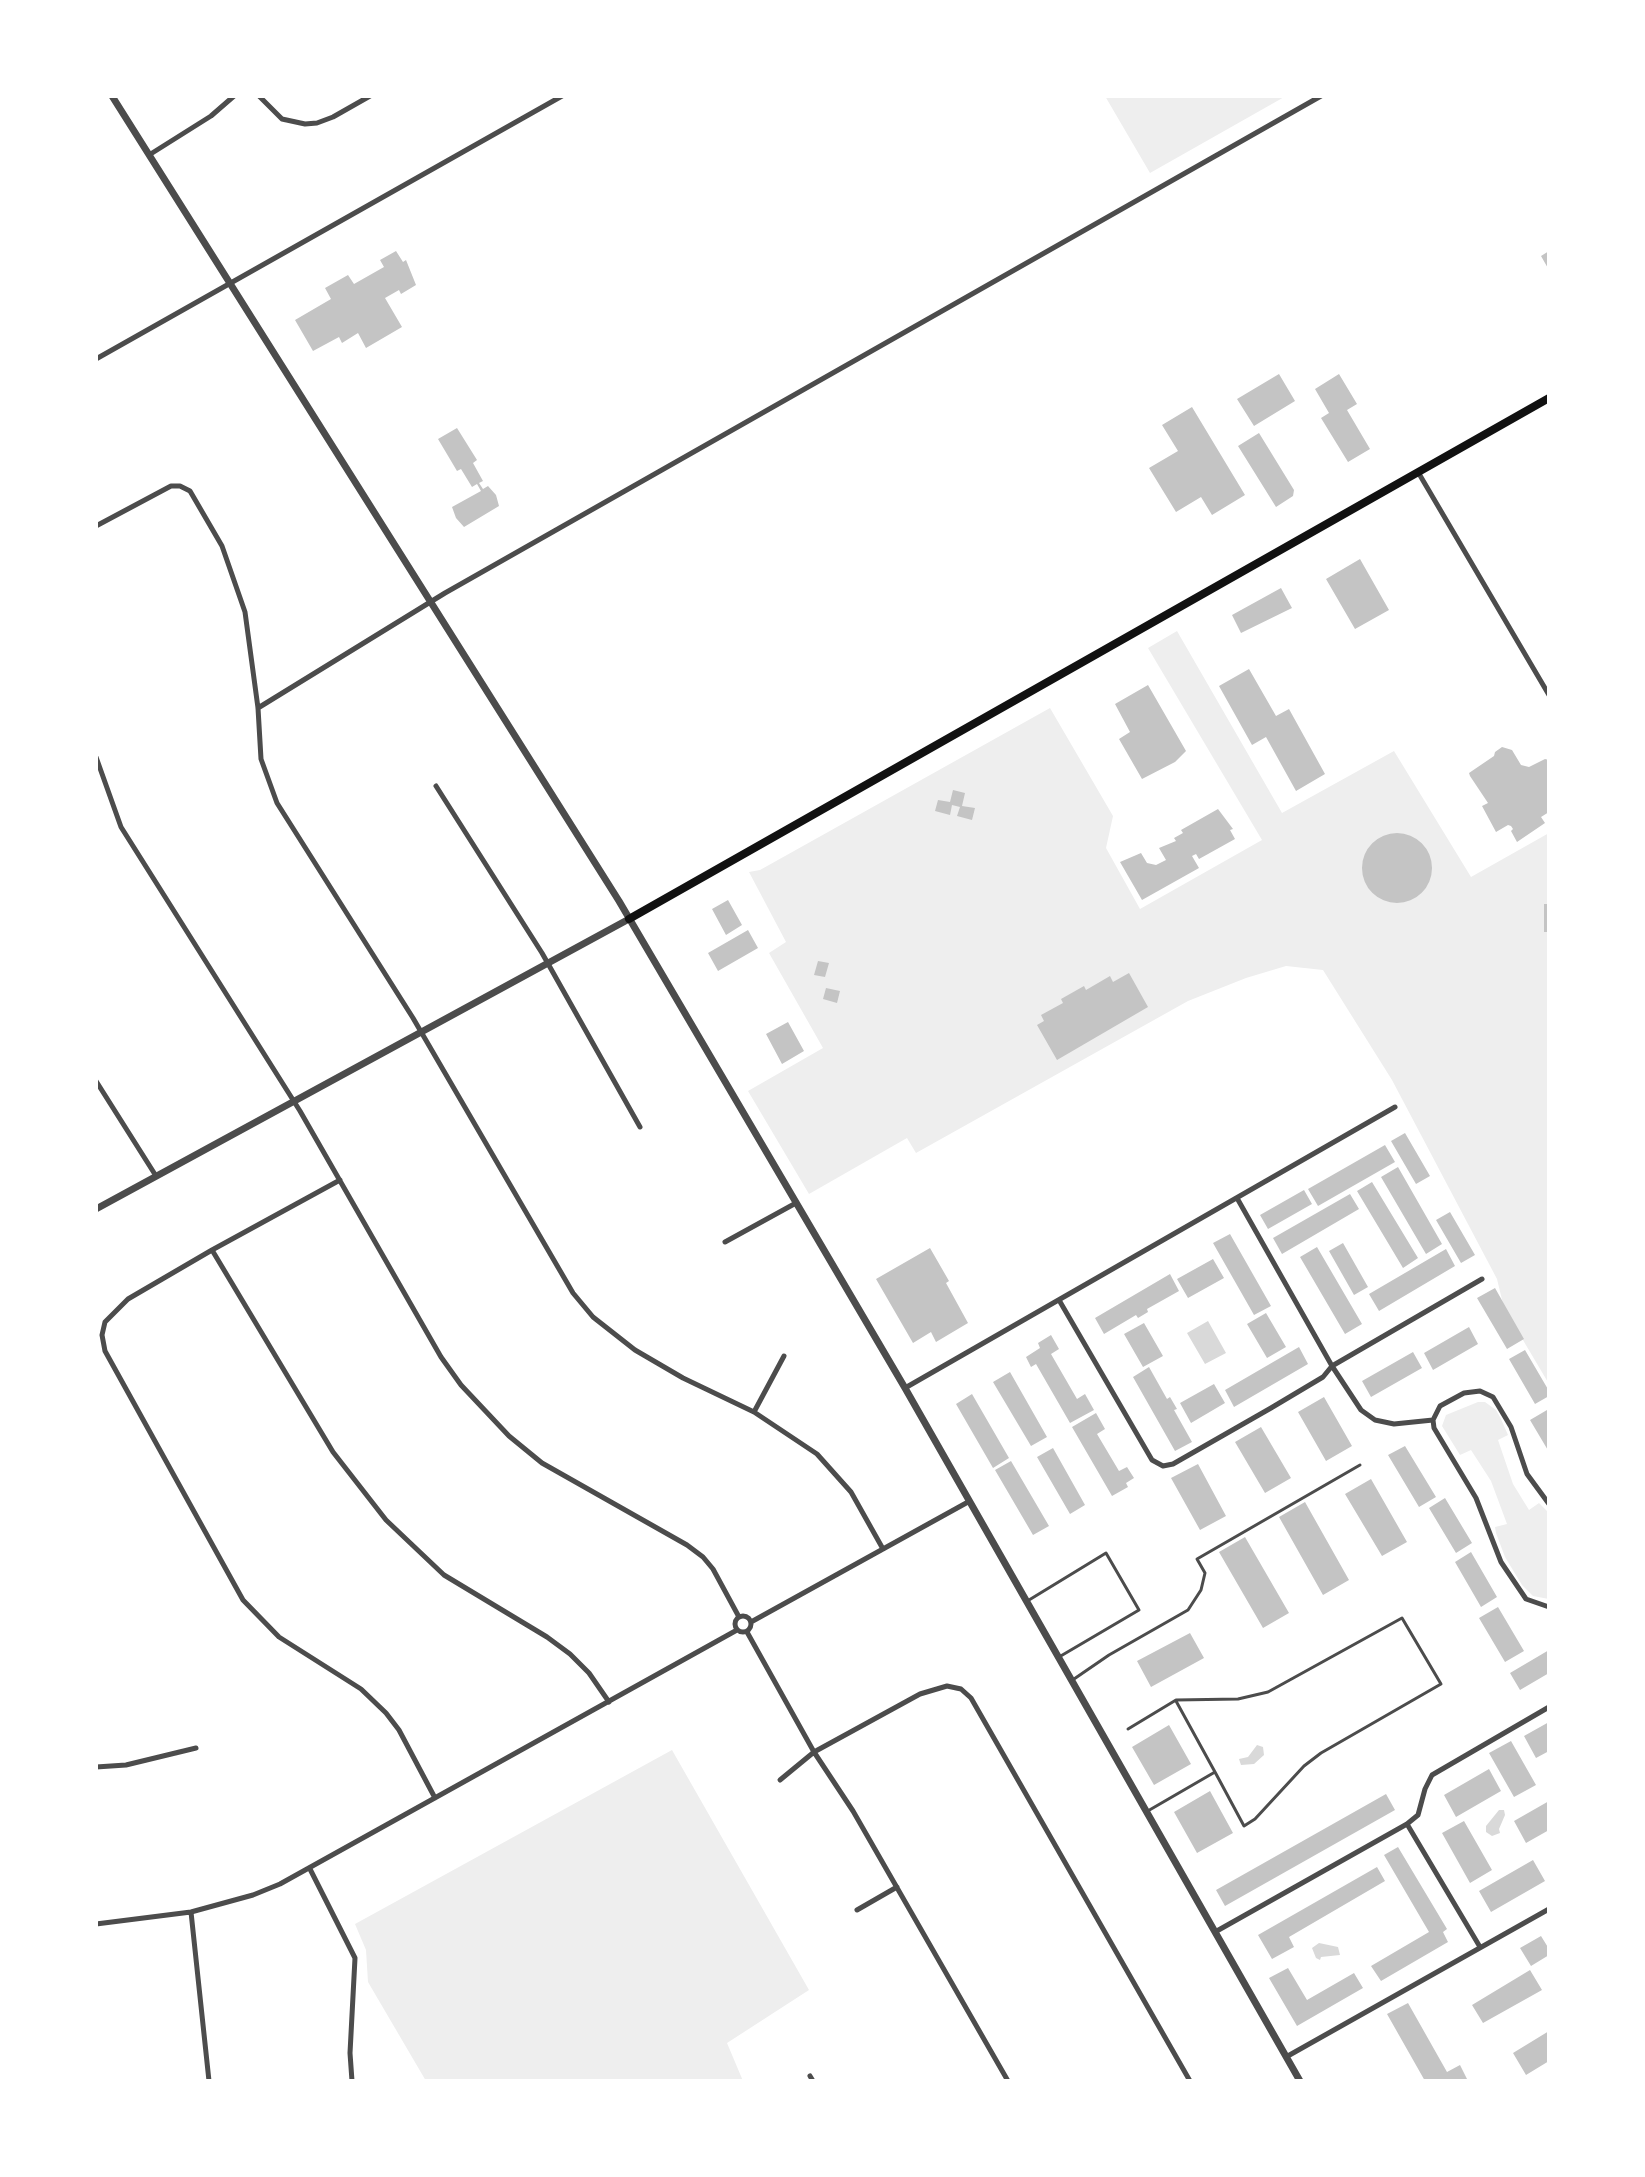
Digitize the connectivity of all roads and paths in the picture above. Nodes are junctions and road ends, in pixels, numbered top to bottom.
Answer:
1 (112, 96) edge
2 (234, 96) edge
3 (259, 96) edge
4 (370, 96) edge
5 (562, 96) edge
6 (1321, 96) edge
7 (149, 155) junction
8 (230, 285) junction
9 (96, 359) edge
10 (1549, 398) edge
11 (1418, 472) junction
12 (96, 526) edge
13 (431, 601) junction
14 (1549, 695) edge
15 (258, 708) junction
16 (96, 757) edge
17 (436, 786) dead end
18 (629, 919) junction
19 (548, 964) junction
20 (422, 1033) junction
21 (96, 1081) edge
22 (294, 1101) junction
23 (1395, 1107) dead end
24 (640, 1127) dead end
25 (156, 1176) junction
26 (340, 1180) junction
27 (1237, 1198) junction
28 (796, 1203) junction
29 (96, 1209) edge
30 (725, 1242) dead end
31 (212, 1250) junction
32 (1482, 1279) dead end
33 (1059, 1300) junction
34 (784, 1356) dead end
35 (1332, 1366) junction
36 (905, 1388) junction
37 (754, 1412) junction
38 (1433, 1420) junction
39 (1360, 1465) dead end
40 (968, 1502) junction
41 (1549, 1504) edge
42 (883, 1549) junction
43 (1026, 1602) junction
44 (1549, 1607) edge
45 (739, 1617) junction
46 (751, 1622) junction
47 (737, 1630) junction
48 (747, 1632) junction
49 (1058, 1658) junction
50 (1071, 1681) junction
51 (1176, 1700) junction
52 (609, 1702) junction
53 (1549, 1707) edge
54 (1128, 1729) dead end
55 (196, 1748) dead end
56 (814, 1752) junction
57 (96, 1767) edge
58 (1215, 1772) junction
59 (780, 1780) dead end
60 (435, 1798) junction
61 (1146, 1812) junction
62 (1407, 1824) junction
63 (310, 1869) junction
64 (897, 1887) junction
65 (1549, 1909) edge
66 (857, 1910) dead end
67 (191, 1912) junction
68 (96, 1924) edge
69 (1215, 1932) junction
70 (1480, 1947) junction
71 (1286, 2057) junction
72 (209, 2081) edge
73 (352, 2081) edge
74 (1008, 2081) edge
75 (1190, 2081) edge
76 (1300, 2081) edge

1 - 7 street
2 - 7 street
3 - 4 street
5 - 8 street
6 - 13 street
7 - 8 street
8 - 9 street
8 - 13 street
10 - 11 main road
11 - 14 street
11 - 18 main road
12 - 15 street
13 - 15 street
13 - 18 street
15 - 20 street
16 - 22 street
17 - 19 street
18 - 19 street
18 - 28 street
19 - 20 street
19 - 24 street
20 - 22 street
20 - 37 street
21 - 25 street
22 - 25 street
22 - 26 street
23 - 27 street
25 - 29 street
26 - 31 street
26 - 45 street
27 - 33 street
27 - 35 street
28 - 30 street
28 - 36 street
31 - 52 street
31 - 60 street
32 - 35 street
33 - 35 street
33 - 36 street
34 - 37 street
35 - 38 street
36 - 40 street
37 - 42 street
38 - 41 street
38 - 44 street
39 - 50 lane
40 - 42 street
40 - 43 street
42 - 46 street
43 - 49 street
43 - 49 lane
45 - 46 street
45 - 47 street
46 - 48 street
47 - 48 street
47 - 52 street
48 - 56 street
49 - 50 street
50 - 61 street
51 - 54 lane
51 - 58 lane
51 - 58 lane
52 - 60 street
53 - 62 street
55 - 57 street
56 - 59 street
56 - 64 street
56 - 75 street
58 - 61 lane
60 - 63 street
61 - 69 street
62 - 69 street
62 - 70 street
63 - 67 street
63 - 73 street
64 - 66 street
64 - 74 street
65 - 70 street
67 - 68 street
67 - 72 street
69 - 71 street
70 - 71 street
71 - 76 street

